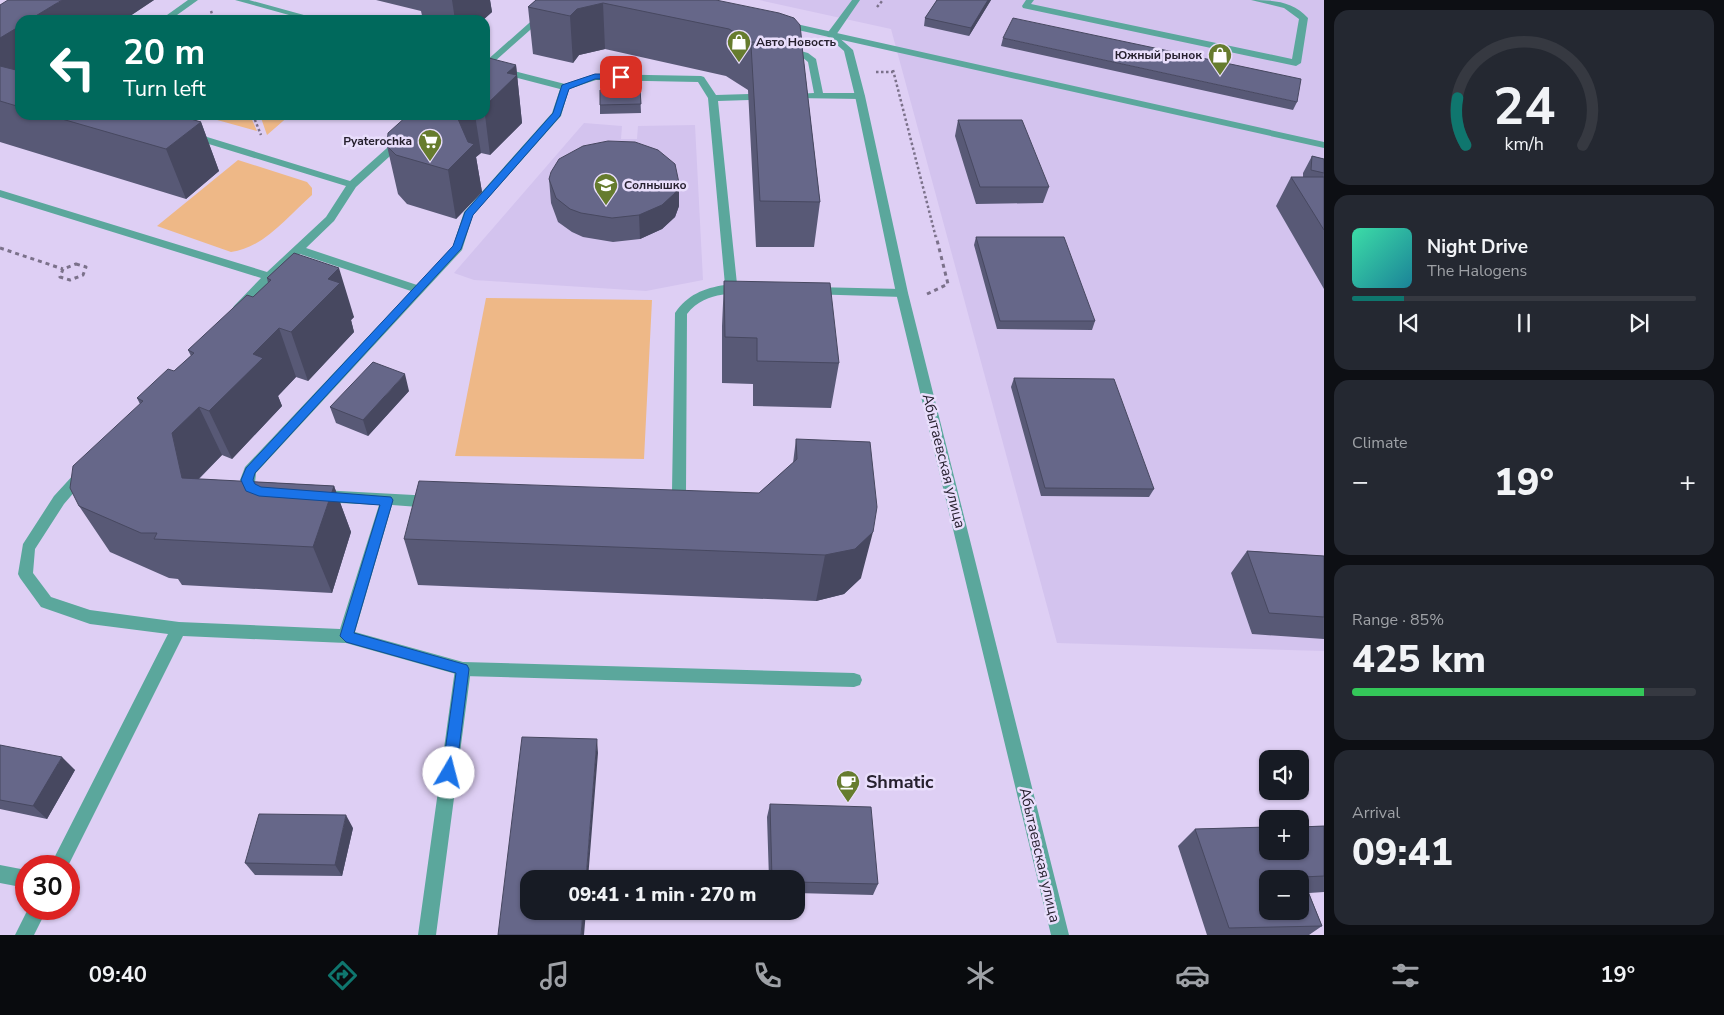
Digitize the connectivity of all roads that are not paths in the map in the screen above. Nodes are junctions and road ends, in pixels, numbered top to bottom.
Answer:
1 (194, 0) edge
2 (239, 0) edge
3 (543, 0) edge
4 (856, 0) edge
5 (1030, 0) edge
6 (1255, 0) edge
7 (558, 2) edge
8 (1288, 3) edge
9 (172, 15) edge
10 (298, 15) edge
11 (773, 21) edge
12 (831, 35) junction
13 (777, 46) edge
14 (490, 63) edge
15 (490, 68) edge
16 (565, 87) junction
17 (798, 96) edge
18 (819, 96) junction
19 (860, 96) junction
20 (749, 97) dead end
21 (713, 98) junction
22 (424, 120) edge
23 (178, 132) edge
24 (1324, 145) edge
25 (352, 185) junction
26 (0, 193) edge
27 (299, 250) junction
28 (269, 277) junction
29 (731, 288) junction
30 (760, 289) edge
31 (419, 290) junction
32 (799, 290) edge
33 (902, 293) junction
34 (228, 320) edge
35 (93, 464) edge
36 (269, 492) edge
37 (308, 495) edge
38 (387, 500) junction
39 (447, 502) edge
40 (655, 508) edge
41 (179, 629) junction
42 (346, 636) junction
43 (463, 669) junction
44 (854, 680) dead end
45 (65, 855) edge
46 (0, 874) edge
47 (15, 877) edge
48 (32, 920) edge
49 (24, 935) edge
50 (428, 935) edge
51 (1060, 935) edge

1 - 9 street
2 - 10 street
3 - 7 street
4 - 12 street
5 - 8 street
6 - 8 street
7 - 14 street
11 - 12 street
12 - 19 street, Абытаевская улица
12 - 24 street
13 - 18 street
15 - 16 street
16 - 21 street
16 - 31 lane
17 - 18 street
18 - 19 street
19 - 33 street, Абытаевская улица
20 - 21 street
21 - 29 street
22 - 25 street
23 - 25 street
25 - 27 street
26 - 28 street
27 - 28 street
27 - 31 street
28 - 34 street
29 - 30 street
29 - 40 street
31 - 36 street
32 - 33 street
33 - 51 street, Абытаевская улица
35 - 41 street
37 - 38 street
38 - 39 street
38 - 42 street
41 - 42 street
41 - 45 street
42 - 43 street
43 - 44 street
43 - 50 street
46 - 47 street
48 - 49 street

